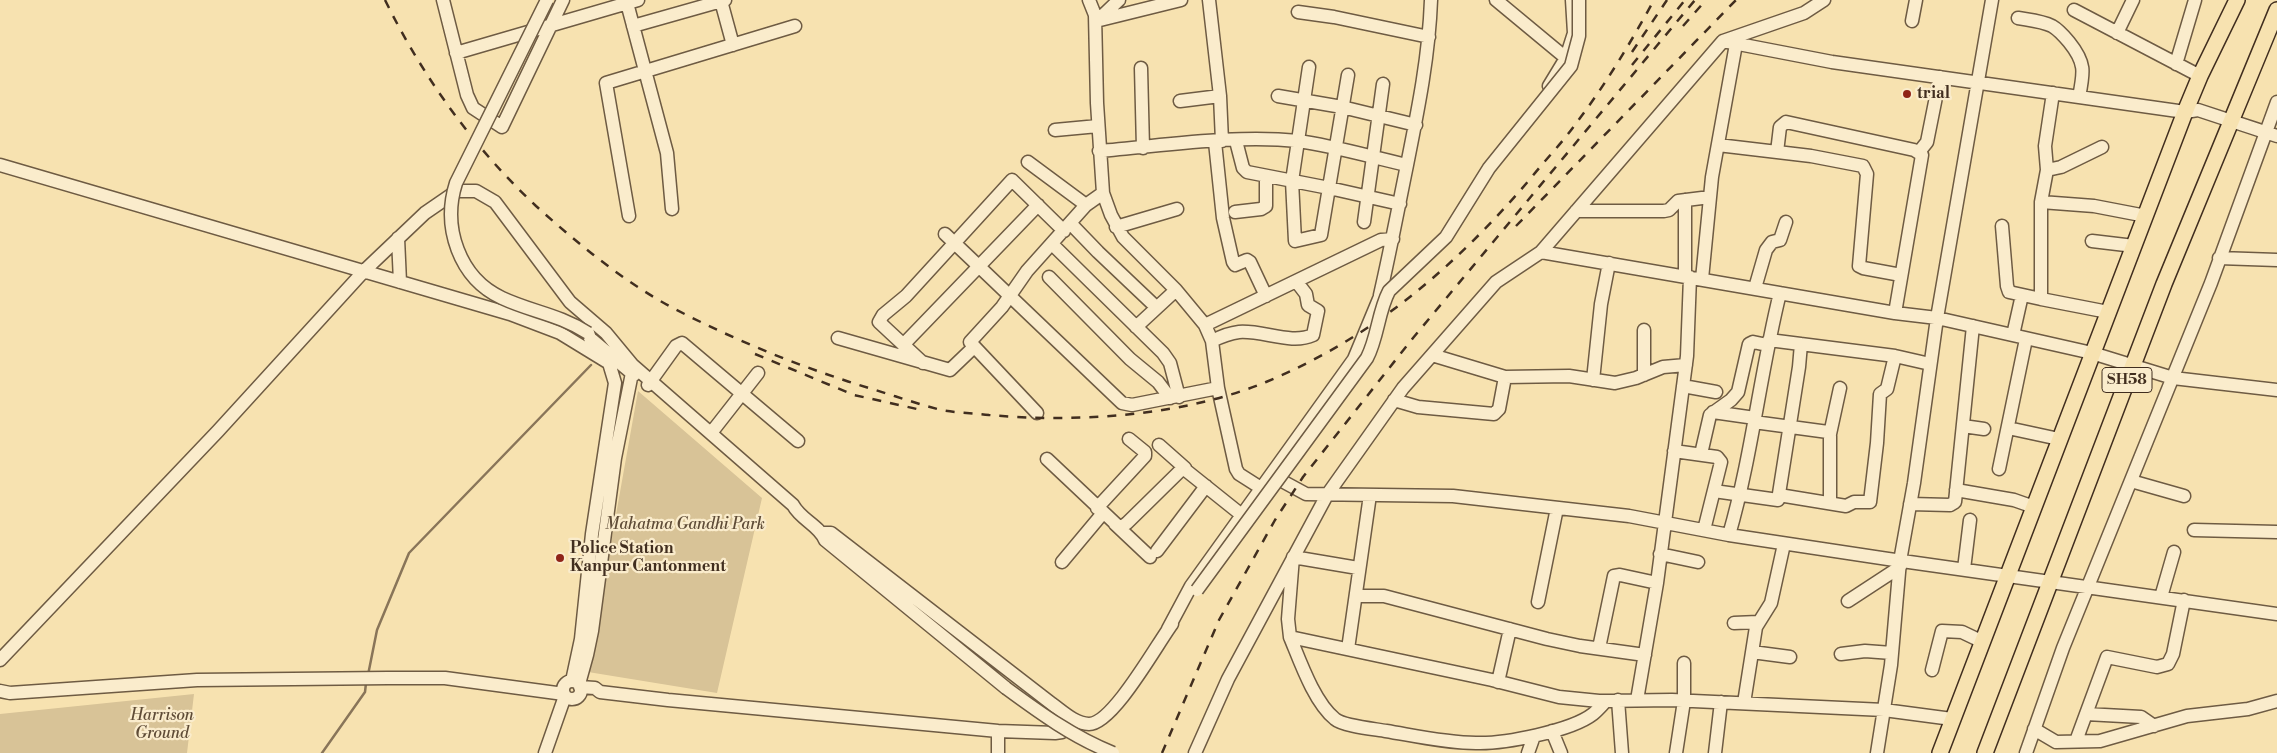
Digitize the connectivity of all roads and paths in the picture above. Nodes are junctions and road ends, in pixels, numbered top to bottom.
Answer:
1 (443, 0) edge
2 (547, 0) edge
3 (563, 0) edge
4 (1089, 0) edge
5 (1119, 0) edge
6 (1180, 0) edge
7 (1209, 0) edge
8 (1431, 0) edge
9 (1496, 0) edge
10 (1572, 0) edge
11 (1579, 0) edge
12 (1824, 0) edge
13 (1916, 0) edge
14 (1992, 0) edge
15 (2133, 0) edge
16 (2195, 0) edge
17 (2237, 0) edge
18 (723, 1) edge
19 (632, 2) edge
20 (2074, 10) dead end
21 (2277, 10) edge
22 (1298, 12) dead end
23 (2018, 18) dead end
24 (1096, 22) junction
25 (1912, 22) dead end
26 (550, 26) junction
27 (633, 26) junction
28 (795, 26) dead end
29 (2117, 33) junction
30 (1429, 37) junction
31 (1730, 42) junction
32 (733, 45) junction
33 (456, 53) junction
34 (1566, 58) junction
35 (2176, 64) junction
36 (1309, 67) dead end
37 (1141, 68) dead end
38 (646, 72) junction
39 (1348, 75) dead end
40 (2200, 76) junction
41 (1940, 78) junction
42 (1979, 83) junction
43 (1383, 84) dead end
44 (2053, 93) junction
45 (1220, 96) junction
46 (1278, 96) dead end
47 (2079, 97) junction
48 (1180, 100) dead end
49 (1305, 101) junction
50 (2277, 102) edge
51 (1342, 107) junction
52 (2185, 112) junction
53 (1379, 116) junction
54 (2230, 120) junction
55 (1416, 125) junction
56 (1098, 126) junction
57 (1055, 130) dead end
58 (2271, 134) edge
59 (1236, 141) junction
60 (1299, 141) junction
61 (1219, 142) junction
62 (1718, 145) junction
63 (2102, 147) dead end
64 (1143, 148) junction
65 (1335, 148) junction
66 (1099, 152) junction
67 (1777, 152) junction
68 (1919, 152) junction
69 (1374, 157) junction
70 (1028, 162) dead end
71 (0, 165) edge
72 (1407, 165) junction
73 (2047, 170) junction
74 (1266, 177) junction
75 (1292, 181) junction
76 (1328, 188) junction
77 (1103, 193) junction
78 (1366, 196) junction
79 (1710, 198) junction
80 (1685, 200) junction
81 (2041, 202) junction
82 (1400, 204) junction
83 (1086, 205) junction
84 (1038, 206) junction
85 (672, 209) dead end
86 (1177, 209) dead end
87 (1235, 212) dead end
88 (1576, 212) junction
89 (629, 216) dead end
90 (2146, 216) junction
91 (1364, 222) dead end
92 (1786, 222) dead end
93 (2002, 226) dead end
94 (1068, 227) junction
95 (1116, 227) junction
96 (398, 238) junction
97 (949, 239) junction
98 (1393, 239) junction
99 (2092, 241) dead end
100 (1052, 244) junction
101 (2134, 246) junction
102 (1542, 252) junction
103 (2219, 258) junction
104 (2277, 260) edge
105 (1609, 263) junction
106 (979, 268) junction
107 (364, 271) junction
108 (1901, 276) junction
109 (1049, 277) dead end
110 (1692, 277) junction
111 (1296, 281) junction
112 (400, 282) junction
113 (1755, 288) junction
114 (1176, 290) junction
115 (1780, 293) junction
116 (2022, 295) junction
117 (1266, 296) junction
118 (1009, 298) junction
119 (1379, 299) junction
120 (2040, 299) junction
121 (1156, 307) junction
122 (2108, 312) junction
123 (1895, 313) junction
124 (1937, 318) junction
125 (1205, 325) junction
126 (1136, 326) junction
127 (1973, 326) junction
128 (1644, 330) dead end
129 (2013, 335) junction
130 (838, 338) dead end
131 (2026, 339) junction
132 (1212, 341) junction
133 (1768, 342) junction
134 (1801, 344) junction
135 (903, 345) junction
136 (974, 346) junction
137 (2092, 353) junction
138 (609, 355) junction
139 (1432, 355) junction
140 (1896, 356) junction
141 (922, 363) junction
142 (1930, 364) junction
143 (1686, 365) junction
144 (2132, 366) junction
145 (634, 370) junction
146 (758, 373) dead end
147 (1644, 375) junction
148 (1505, 376) junction
149 (2173, 378) junction
150 (1592, 380) junction
151 (649, 383) junction
152 (1683, 386) junction
153 (1218, 388) junction
154 (1840, 388) dead end
155 (2277, 390) edge
156 (1716, 392) dead end
157 (743, 393) junction
158 (1174, 398) junction
159 (1394, 400) junction
160 (1713, 412) junction
161 (1037, 413) dead end
162 (1754, 420) junction
163 (1790, 426) junction
164 (1963, 426) junction
165 (2008, 428) junction
166 (1984, 429) dead end
167 (711, 433) junction
168 (1830, 434) junction
169 (1129, 438) dead end
170 (2059, 439) junction
171 (798, 441) dead end
172 (1159, 446) dead end
173 (1674, 451) junction
174 (1700, 454) junction
175 (1047, 459) dead end
176 (1185, 468) junction
177 (1999, 469) dead end
178 (1271, 475) junction
179 (2131, 481) junction
180 (1206, 486) junction
181 (1261, 488) junction
182 (1956, 490) junction
183 (1714, 491) junction
184 (1741, 494) junction
185 (1327, 495) junction
186 (1370, 495) junction
187 (1779, 495) junction
188 (2184, 496) dead end
189 (1830, 503) junction
190 (1910, 504) junction
191 (2034, 507) junction
192 (1557, 508) junction
193 (1100, 510) junction
194 (797, 513) junction
195 (1243, 516) junction
196 (1970, 520) dead end
197 (1664, 522) junction
198 (1115, 524) junction
199 (1704, 530) junction
200 (2194, 530) dead end
201 (2277, 532) edge
202 (822, 533) junction
203 (1729, 535) junction
204 (1784, 544) junction
205 (2174, 552) dead end
206 (1660, 554) junction
207 (1293, 558) junction
208 (1062, 562) dead end
209 (1698, 562) dead end
210 (1900, 564) junction
211 (1358, 568) junction
212 (1964, 569) junction
213 (2008, 575) junction
214 (2050, 582) junction
215 (1657, 583) junction
216 (593, 584) junction
217 (2088, 587) junction
218 (1356, 596) junction
219 (2162, 597) junction
220 (2184, 600) junction
221 (1848, 601) dead end
222 (1538, 602) dead end
223 (2277, 614) edge
224 (1758, 622) junction
225 (1734, 623) dead end
226 (1510, 629) junction
227 (1168, 630) junction
228 (1290, 636) junction
229 (1983, 642) junction
230 (1599, 648) junction
231 (1348, 649) junction
232 (1752, 652) junction
233 (1892, 653) junction
234 (1841, 654) dead end
235 (1645, 655) junction
236 (1790, 657) dead end
237 (0, 660) edge
238 (1684, 663) dead end
239 (1932, 670) dead end
240 (1498, 682) junction
241 (572, 690) junction
242 (4, 695) edge
243 (1638, 700) junction
244 (1612, 701) junction
245 (1684, 701) junction
246 (2277, 701) edge
247 (1721, 702) junction
248 (1744, 704) junction
249 (1884, 710) junction
250 (2086, 714) junction
251 (1952, 719) junction
252 (1076, 720) junction
253 (2154, 726) junction
254 (2034, 730) junction
255 (998, 731) junction
256 (1552, 731) junction
257 (1534, 736) junction
258 (2076, 741) junction
259 (2056, 742) junction
260 (545, 753) edge
261 (998, 753) edge
262 (1112, 753) edge
263 (1195, 753) edge
264 (1528, 753) edge
265 (1561, 753) edge
266 (1622, 753) edge
267 (1676, 753) edge
268 (1715, 753) edge
269 (1877, 753) edge
270 (1940, 753) edge
271 (1985, 753) edge
272 (2026, 753) edge
273 (2064, 753) edge

1 - 33 street
2 - 138 street, bridge
3 - 26 street
4 - 24 street
5 - 24 street
6 - 24 street
7 - 45 street
8 - 30 street
9 - 34 street
10 - 34 street
11 - 227 street, bridge
12 - 31 street
13 - 25 street
14 - 42 street
15 - 29 street
16 - 35 street
17 - 40 main road, SH58
18 - 27 street
18 - 32 street
19 - 26 street
19 - 27 street
20 - 29 street
21 - 54 main road, SH58
22 - 30 street
23 - 47 street
24 - 56 street
26 - 33 street
26 - 33 street
27 - 38 street
28 - 32 street
29 - 35 street
30 - 55 street
31 - 41 street
31 - 62 street
31 - 88 street
32 - 38 street
34 - 119 street
35 - 40 street
36 - 49 street
37 - 64 street
38 - 85 street
38 - 89 street
39 - 51 street
40 - 52 main road, SH58
41 - 42 street
41 - 68 street
42 - 44 street
42 - 124 street
43 - 53 street
44 - 47 street
44 - 73 street
45 - 48 street
45 - 61 street
46 - 49 street
47 - 52 street
49 - 51 street
49 - 60 street
50 - 58 street
51 - 53 street
51 - 65 street
52 - 54 street
52 - 90 main road, SH58
53 - 55 street
53 - 69 street
54 - 58 street
54 - 144 main road, SH58
55 - 72 street
56 - 57 street
56 - 66 street
58 - 103 street
59 - 60 street
59 - 61 street
59 - 74 street
60 - 65 street
60 - 75 street
61 - 64 street
61 - 117 street
62 - 67 street
62 - 79 street
63 - 73 street
64 - 66 street
65 - 69 street
65 - 76 street
66 - 77 street
67 - 68 street
67 - 108 street
68 - 108 street
69 - 72 street
69 - 78 street
70 - 83 street
71 - 107 street
72 - 82 street
73 - 81 street
74 - 75 street
74 - 87 street
75 - 76 street
75 - 76 street
76 - 78 street
77 - 83 street
77 - 95 street
78 - 82 street
78 - 91 street
79 - 80 street
79 - 110 street
80 - 88 street
80 - 110 street
81 - 90 street
81 - 120 street
82 - 98 street
83 - 94 street
84 - 94 street
84 - 97 street
84 - 106 street
86 - 95 street
88 - 102 street
90 - 101 main road, SH58
92 - 113 street
93 - 116 street
94 - 100 street
94 - 121 street
95 - 114 street
96 - 107 street
96 - 112 street
96 - 145 street
97 - 106 street
97 - 135 street
98 - 111 street
98 - 119 street
99 - 101 street
100 - 118 street
100 - 126 street
101 - 122 main road, SH58
102 - 105 street
102 - 139 street
103 - 104 street
103 - 149 street
105 - 110 street
105 - 150 street
106 - 118 street
106 - 135 street
107 - 112 street
107 - 237 street
108 - 123 street
109 - 158 street
110 - 113 street
110 - 143 street
111 - 117 street
111 - 132 street
112 - 138 street
113 - 115 street
114 - 121 street
114 - 125 street
115 - 123 street
115 - 133 street
116 - 120 street
116 - 129 street
117 - 125 street
118 - 136 street
118 - 158 street
119 - 178 street
120 - 122 street
121 - 126 street
122 - 137 main road, SH58
123 - 124 street
124 - 127 street
124 - 142 street
125 - 132 street
126 - 158 street
127 - 129 street
127 - 164 street
128 - 147 street
129 - 131 street
130 - 141 street
131 - 137 street
131 - 165 street
132 - 153 street
133 - 134 street
133 - 160 street
133 - 162 street
134 - 140 street
134 - 163 street
135 - 141 street
136 - 141 street
136 - 161 street
137 - 144 street
137 - 170 main road, SH58
138 - 145 street
138 - 216 street
139 - 148 street
139 - 159 street
140 - 142 street
140 - 189 street
142 - 190 street
143 - 147 street
143 - 152 street
144 - 149 street
144 - 214 main road, SH58
145 - 151 street
145 - 216 street
146 - 157 street
147 - 150 street
148 - 150 street
148 - 159 street
149 - 155 street
149 - 179 street
151 - 157 street
151 - 167 street
151 - 194 street
152 - 156 street
152 - 173 street
153 - 158 street
153 - 181 street
154 - 168 street
157 - 167 street
157 - 171 street
159 - 185 street
160 - 162 street
160 - 174 street
162 - 163 street
162 - 184 street
163 - 168 street
163 - 187 street
164 - 166 street
164 - 182 street
165 - 170 street
165 - 177 street
167 - 194 street
168 - 189 street
169 - 193 street
170 - 191 main road, SH58
172 - 176 street
173 - 174 street
173 - 197 street
174 - 183 street
175 - 193 street
176 - 180 street
176 - 198 street
178 - 181 street
178 - 185 street
179 - 188 street
179 - 217 street
180 - 195 street
180 - 198 street
181 - 195 street
182 - 190 street
182 - 191 street
183 - 184 street
183 - 199 street
184 - 187 street
184 - 203 street
185 - 186 street
185 - 207 street
186 - 192 street
186 - 211 street
187 - 189 street
190 - 210 street
191 - 213 main road, SH58
192 - 197 street
192 - 222 street
193 - 198 street
193 - 208 street
194 - 202 street
195 - 227 street
196 - 212 street
197 - 199 street
197 - 206 street
199 - 203 street
200 - 201 street
202 - 252 street
202 - 262 street, bridge
203 - 204 street
204 - 210 street
204 - 224 street
205 - 219 street
206 - 209 street
206 - 215 street
207 - 211 street
207 - 228 street
207 - 263 street
210 - 212 street
210 - 221 street
210 - 233 street
211 - 218 street
212 - 213 street
213 - 214 street
213 - 229 main road, SH58
214 - 217 street
214 - 271 main road, SH58
215 - 230 street
215 - 235 street
216 - 241 street
217 - 219 street
217 - 254 street
218 - 226 street
218 - 231 street
219 - 220 street
220 - 223 street
220 - 250 street
224 - 225 street
224 - 232 street
226 - 230 street
226 - 240 street
227 - 252 street
228 - 231 street
228 - 257 street
229 - 239 street
229 - 251 main road, SH58
230 - 235 street
231 - 240 street
232 - 236 street
232 - 248 street
233 - 234 street
233 - 249 street
235 - 243 street
238 - 245 street
240 - 244 street
241 - 242 street
241 - 255 street
241 - 260 street
243 - 244 street
243 - 245 street
244 - 256 street
244 - 266 street
245 - 247 street
245 - 267 street
246 - 253 street
247 - 248 street
247 - 268 street
248 - 249 street
249 - 251 street
249 - 269 street
250 - 253 street
250 - 258 street
251 - 270 main road, SH58
252 - 255 street
253 - 258 street
254 - 259 street
254 - 272 street
255 - 261 street
256 - 257 street
256 - 265 street
257 - 264 street
258 - 259 street
259 - 273 street

